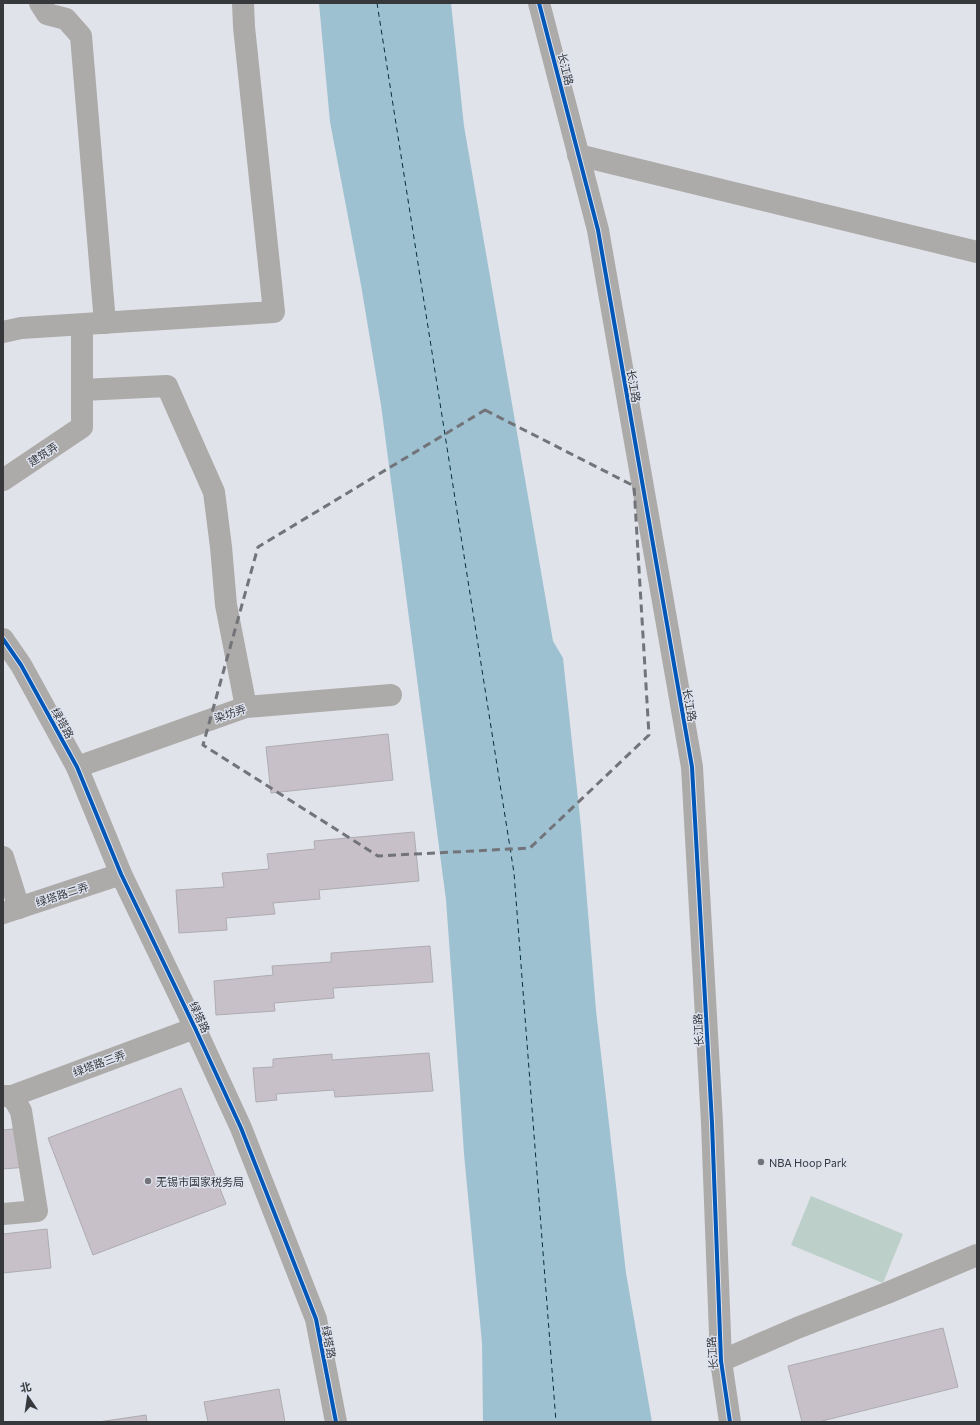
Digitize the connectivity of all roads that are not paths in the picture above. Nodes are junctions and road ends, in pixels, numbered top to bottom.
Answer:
1 (40, 3) edge
2 (244, 3) edge
3 (540, 3) edge
4 (578, 155) junction
5 (977, 252) edge
6 (105, 323) junction
7 (82, 325) junction
8 (3, 332) edge
9 (82, 390) junction
10 (3, 480) edge
11 (4, 644) edge
12 (391, 695) dead end
13 (246, 707) junction
14 (77, 767) junction
15 (3, 857) edge
16 (121, 874) junction
17 (11, 911) edge
18 (195, 1028) junction
19 (7, 1096) edge
20 (3, 1214) edge
21 (977, 1255) edge
22 (721, 1361) junction
23 (336, 1422) edge
24 (730, 1422) edge

1 - 6 street
2 - 6 street
3 - 4 street, 长江路
4 - 5 street
4 - 22 street, 长江路
6 - 7 street
7 - 8 street
7 - 9 street
9 - 10 street, 建筑弄
9 - 13 street
11 - 14 street, 绿塔路
12 - 13 street, 染坊弄
13 - 14 street, 染坊弄
14 - 16 street, 绿塔路
15 - 17 street
16 - 17 street, 绿塔路二弄
16 - 18 street, 绿塔路
18 - 19 street, 绿塔路三弄
18 - 23 street, 绿塔路
19 - 20 street
21 - 22 street
22 - 24 street, 长江路

